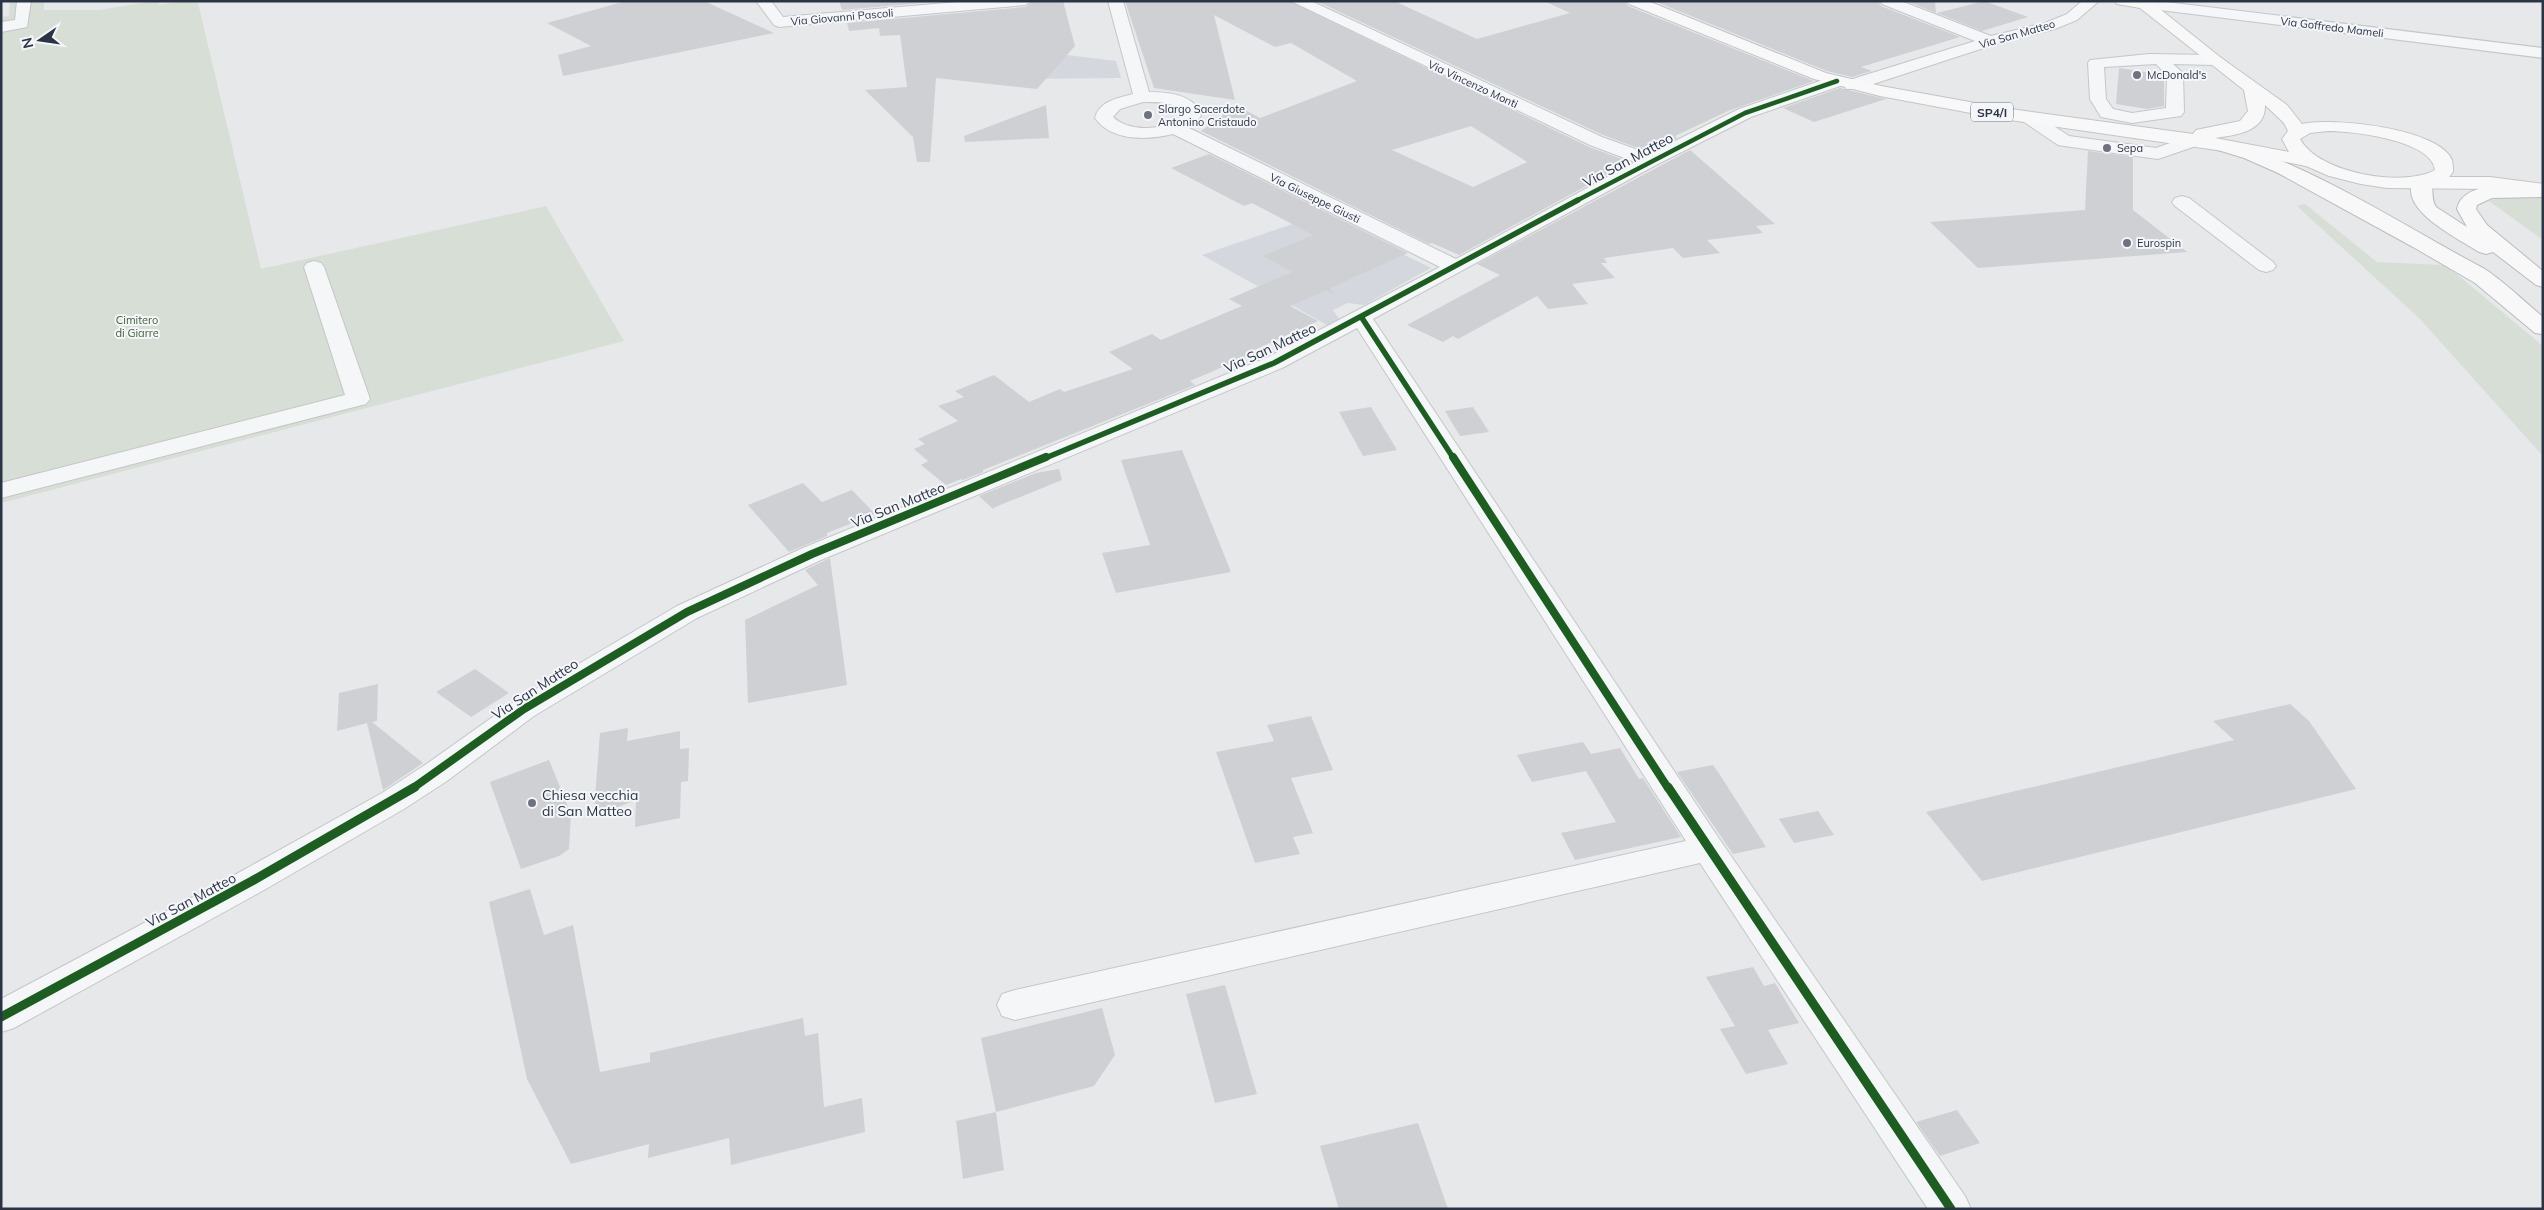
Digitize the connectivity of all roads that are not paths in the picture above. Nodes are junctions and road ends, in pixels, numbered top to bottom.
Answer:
1 (24, 1) edge
2 (763, 1) edge
3 (1025, 1) edge
4 (1115, 1) edge
5 (1298, 1) edge
6 (1634, 1) edge
7 (1887, 1) edge
8 (2092, 1) edge
9 (2122, 1) edge
10 (2144, 4) junction
11 (22, 17) junction
12 (1, 21) edge
13 (1, 28) edge
14 (1990, 41) junction
15 (2543, 53) edge
16 (2156, 59) junction
17 (2214, 60) junction
18 (2236, 76) junction
19 (1844, 83) junction
20 (2251, 86) junction
21 (1142, 98) junction
22 (2030, 118) junction
23 (1175, 128) junction
24 (2363, 128) junction
25 (2297, 132) junction
26 (2188, 138) junction
27 (2214, 143) junction
28 (2435, 153) junction
29 (1650, 161) junction
30 (2317, 164) junction
31 (2424, 182) junction
32 (2543, 186) edge
33 (2543, 191) edge
34 (2182, 202) dead end
35 (2266, 266) dead end
36 (314, 267) dead end
37 (1456, 268) junction
38 (2542, 281) edge
39 (2488, 282) junction
40 (1362, 318) junction
41 (2543, 328) edge
42 (1, 491) edge
43 (1708, 850) junction
44 (1014, 1005) dead end
45 (1, 1017) edge
46 (1951, 1209) edge

1 - 11 street
2 - 3 street, Via Giovanni Pascoli
4 - 21 street
5 - 29 street, Via Vincenzo Monti
6 - 19 main road
7 - 14 street
8 - 14 street, Via San Matteo
9 - 10 main road, Via Goffredo Mameli
10 - 15 street, Via Goffredo Mameli
10 - 17 main road
11 - 12 street
11 - 13 street
14 - 19 street, Via San Matteo
16 - 16 street
16 - 17 street
17 - 18 main road
18 - 20 main road
18 - 24 main road
19 - 22 main road, SP4/I
19 - 29 street, Via San Matteo
20 - 25 main road
20 - 26 main road
21 - 23 street
21 - 23 street
22 - 26 main road, SP4/I
22 - 26 street
23 - 37 street, Via Giuseppe Giusti
24 - 25 main road
24 - 28 main road
25 - 26 main road
25 - 30 main road
26 - 27 main road
27 - 30 main road
27 - 39 main road
28 - 31 main road
28 - 32 main road
29 - 37 street, Via San Matteo
30 - 31 main road
30 - 39 main road
31 - 33 main road
31 - 38 main road
33 - 38 main road
34 - 35 street
36 - 42 street
37 - 40 street, Via San Matteo
39 - 41 main road
40 - 43 street
40 - 45 street, Via San Matteo
43 - 44 street
43 - 46 street

